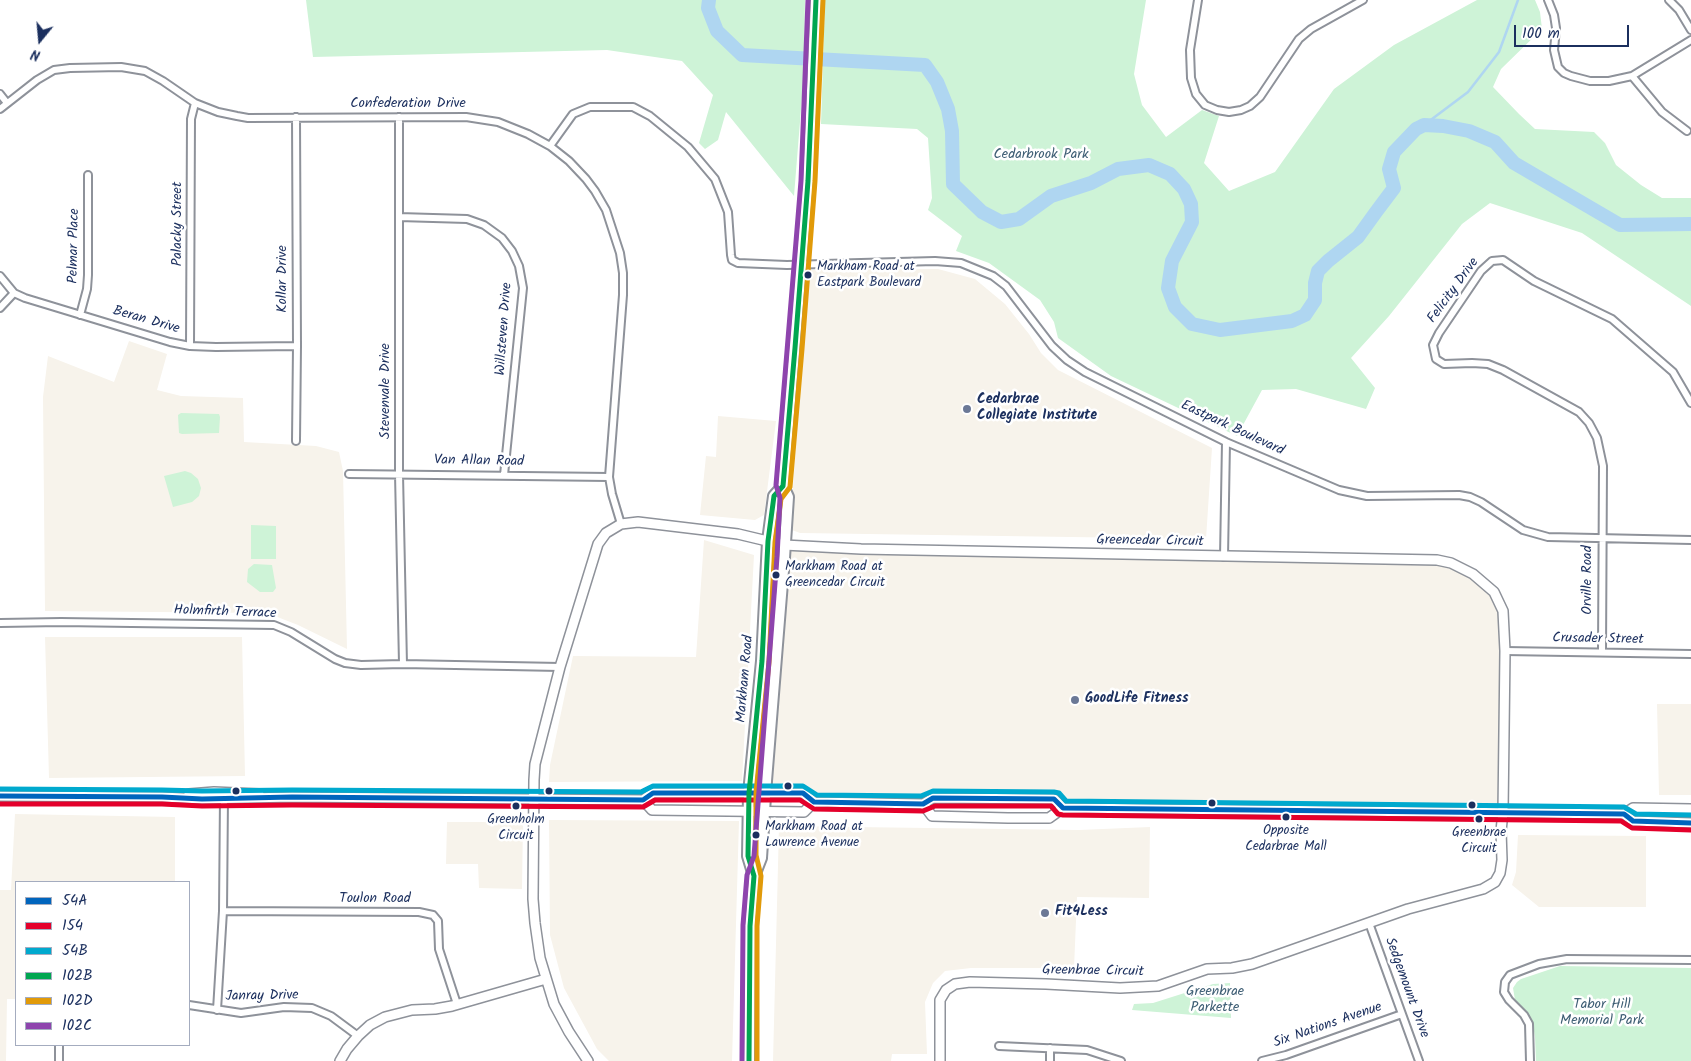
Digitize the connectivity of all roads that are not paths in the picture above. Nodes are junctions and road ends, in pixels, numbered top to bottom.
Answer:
1 (816, 0) edge
2 (1198, 0) edge
3 (1363, 0) edge
4 (1548, 0) edge
5 (1669, 0) edge
6 (1691, 30) edge
7 (1691, 40) edge
8 (1632, 76) junction
9 (0, 94) edge
10 (7, 103) junction
11 (195, 103) junction
12 (0, 109) edge
13 (296, 117) junction
14 (399, 117) junction
15 (1687, 131) dead end
16 (550, 146) junction
17 (88, 175) dead end
18 (399, 217) junction
19 (801, 264) junction
20 (0, 276) edge
21 (14, 293) junction
22 (0, 308) edge
23 (80, 315) junction
24 (190, 346) junction
25 (297, 346) junction
26 (1691, 403) edge
27 (296, 441) dead end
28 (1226, 442) junction
29 (349, 474) dead end
30 (399, 474) junction
31 (504, 475) junction
32 (609, 477) junction
33 (782, 486) junction
34 (621, 524) junction
35 (1602, 539) junction
36 (1691, 540) edge
37 (768, 541) junction
38 (784, 545) junction
39 (1224, 557) junction
40 (0, 623) edge
41 (1504, 651) junction
42 (1602, 652) junction
43 (1691, 654) edge
44 (403, 664) junction
45 (560, 667) junction
46 (749, 793) junction
47 (765, 793) junction
48 (0, 796) edge
49 (224, 796) junction
50 (534, 799) junction
51 (643, 800) junction
52 (814, 802) junction
53 (923, 804) junction
54 (1063, 808) junction
55 (1691, 809) edge
56 (749, 812) junction
57 (764, 812) junction
58 (1503, 812) junction
59 (1624, 814) junction
60 (1691, 822) edge
61 (754, 876) junction
62 (223, 911) junction
63 (1369, 924) junction
64 (1691, 960) edge
65 (546, 979) junction
66 (457, 1004) junction
67 (190, 1005) edge
68 (217, 1010) junction
69 (1402, 1014) junction
70 (358, 1036) junction
71 (59, 1046) edge
72 (999, 1046) dead end
73 (1050, 1048) junction
74 (59, 1061) edge
75 (340, 1061) edge
76 (588, 1061) edge
77 (749, 1061) edge
78 (940, 1061) edge
79 (1050, 1061) edge
80 (1121, 1061) edge
81 (1262, 1061) edge
82 (1419, 1061) edge
83 (1530, 1061) edge

1 - 19 main road, Markham Road
2 - 3 street
4 - 8 street
5 - 6 street
7 - 8 street
8 - 15 street
9 - 10 street
10 - 11 street, Confederation Drive
10 - 12 street, Confederation Drive
11 - 13 street, Confederation Drive
11 - 24 street, Palacky Street
13 - 14 street, Confederation Drive
13 - 25 street, Kollar Drive
14 - 16 street, Confederation Drive
14 - 18 street, Stevenvale Drive
16 - 19 street, Eastpark Boulevard
16 - 32 street, Confederation Drive
17 - 23 street, Pelmar Place
18 - 30 street, Stevenvale Drive
18 - 31 street, Willsteven Drive
19 - 28 street, Eastpark Boulevard
19 - 33 main road, Markham Road
20 - 21 street
21 - 22 street
21 - 23 street, Beran Drive
23 - 24 street, Beran Drive
24 - 25 street, Beran Drive
25 - 27 street, Kollar Drive
26 - 35 street, Felicity Drive
28 - 35 street, Eastpark Boulevard
28 - 39 street
29 - 30 street, Van Allan Road
30 - 31 street, Van Allan Road
30 - 44 street, Stevenvale Drive
31 - 32 street, Van Allan Road
32 - 34 street, Confederation Drive
33 - 37 main road, Markham Road
33 - 38 main road, Markham Road
34 - 37 street, Greencedar Circuit
34 - 45 street
35 - 36 street, Eastpark Boulevard
35 - 42 street, Orville Road
37 - 38 street, Greencedar Circuit
37 - 46 main road, Markham Road
38 - 39 street, Greencedar Circuit
38 - 47 main road, Markham Road
39 - 41 street, Greencedar Circuit
40 - 44 street, Holmfirth Terrace
41 - 42 street, Crusader Street
41 - 58 street, Greencedar Circuit
42 - 43 street, Crusader Street
44 - 45 street, Holmfirth Terrace
45 - 50 street
46 - 47 street
46 - 51 street
46 - 56 main road, Markham Road
47 - 52 street
47 - 57 main road, Markham Road
48 - 49 street
49 - 50 street
49 - 62 street
50 - 51 street
50 - 65 street
51 - 56 street
52 - 53 street
52 - 57 street
53 - 54 street
53 - 54 street
54 - 58 street
55 - 59 street
56 - 57 street
56 - 61 main road, Markham Road
57 - 61 main road, Markham Road
58 - 59 street
58 - 63 street, Greenbrae Circuit
59 - 60 street
61 - 77 main road, Markham Road
62 - 66 street, Toulon Road
62 - 68 street
63 - 69 street, Sedgemount Drive
63 - 78 street, Greenbrae Circuit
64 - 83 street
65 - 66 street
65 - 76 street
66 - 70 street
67 - 68 street, Janray Drive
68 - 70 street, Janray Drive
69 - 81 street, Six Nations Avenue
69 - 82 street, Sedgemount Drive
70 - 75 street
71 - 74 street
72 - 73 street
73 - 79 street
73 - 80 street

